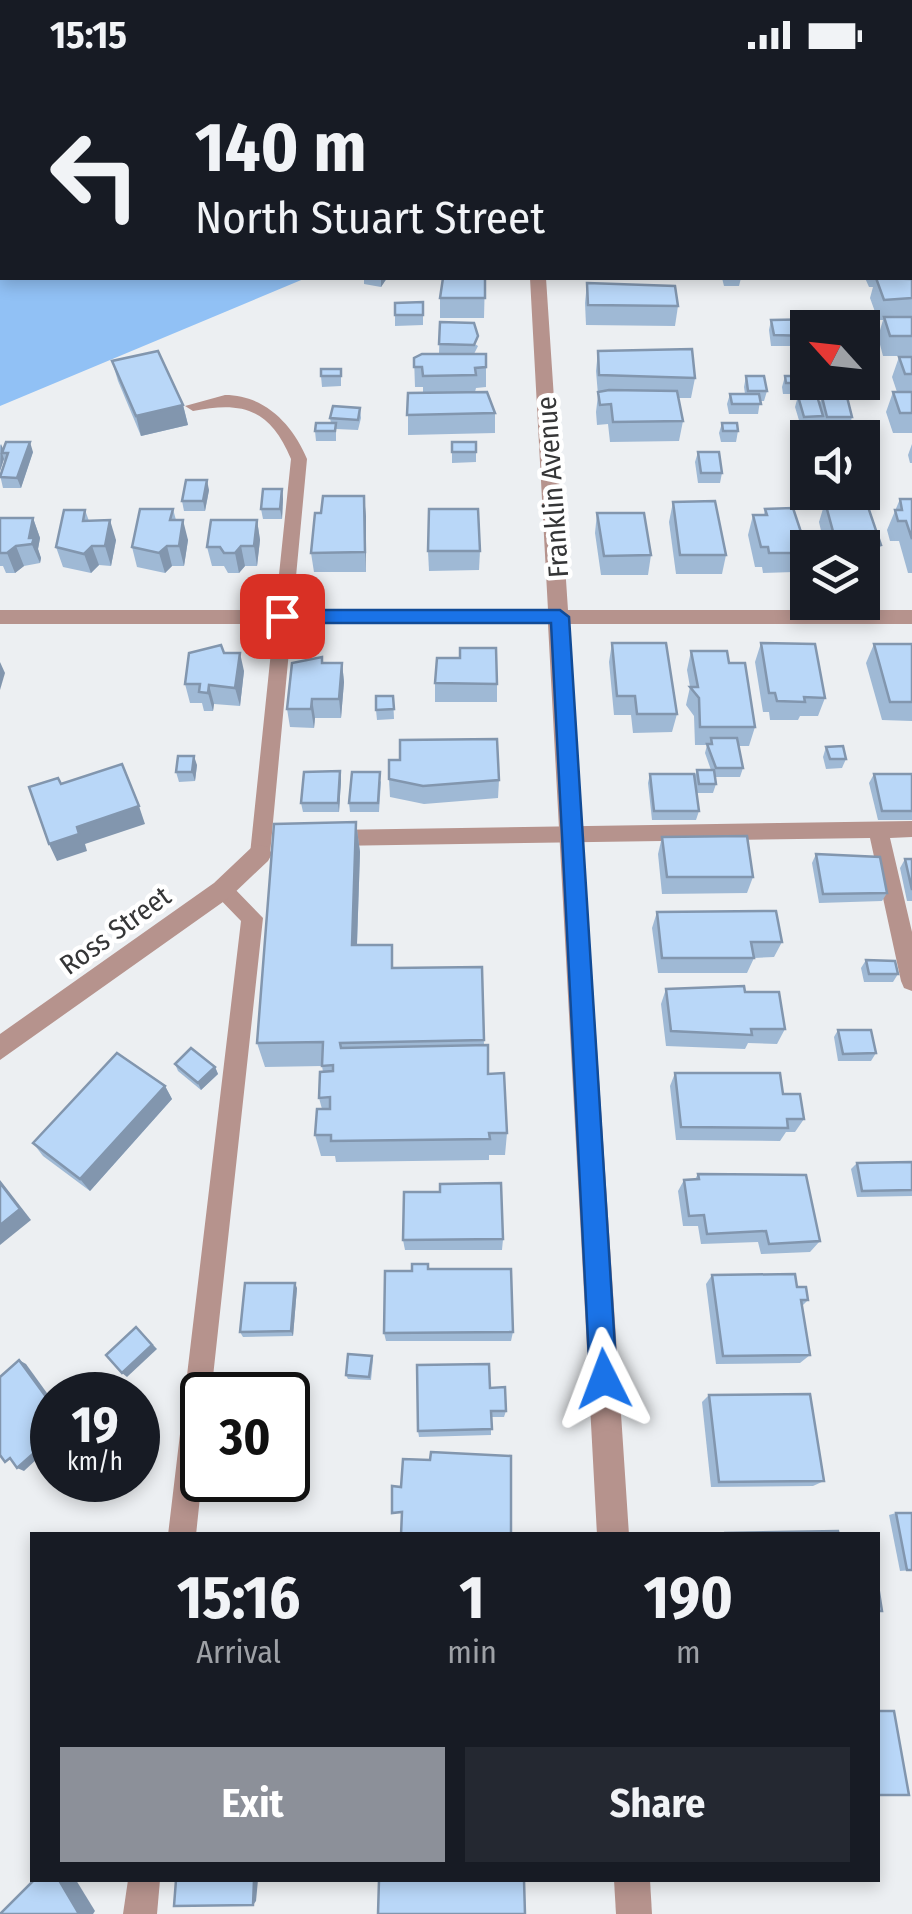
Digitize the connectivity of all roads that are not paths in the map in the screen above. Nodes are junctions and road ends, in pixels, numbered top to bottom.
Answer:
1 (538, 280) edge
2 (193, 406) dead end
3 (282, 616) junction
4 (0, 617) edge
5 (560, 617) junction
6 (912, 617) edge
7 (878, 829) junction
8 (912, 829) edge
9 (572, 832) junction
10 (260, 854) junction
11 (222, 890) junction
12 (912, 982) edge
13 (0, 1049) edge
14 (182, 1532) edge
15 (612, 1532) edge
16 (144, 1882) edge
17 (632, 1882) edge
18 (140, 1914) edge
19 (634, 1914) edge

1 - 5 street, Franklin Avenue
2 - 3 lane
3 - 4 street
3 - 5 street
3 - 10 lane
5 - 6 street
5 - 9 street, Franklin Avenue
7 - 8 lane
7 - 9 lane
7 - 12 lane
9 - 10 lane
9 - 15 street, Franklin Avenue
10 - 11 street, Ross Street
11 - 13 street, Ross Street
11 - 14 lane
16 - 18 lane
17 - 19 street

